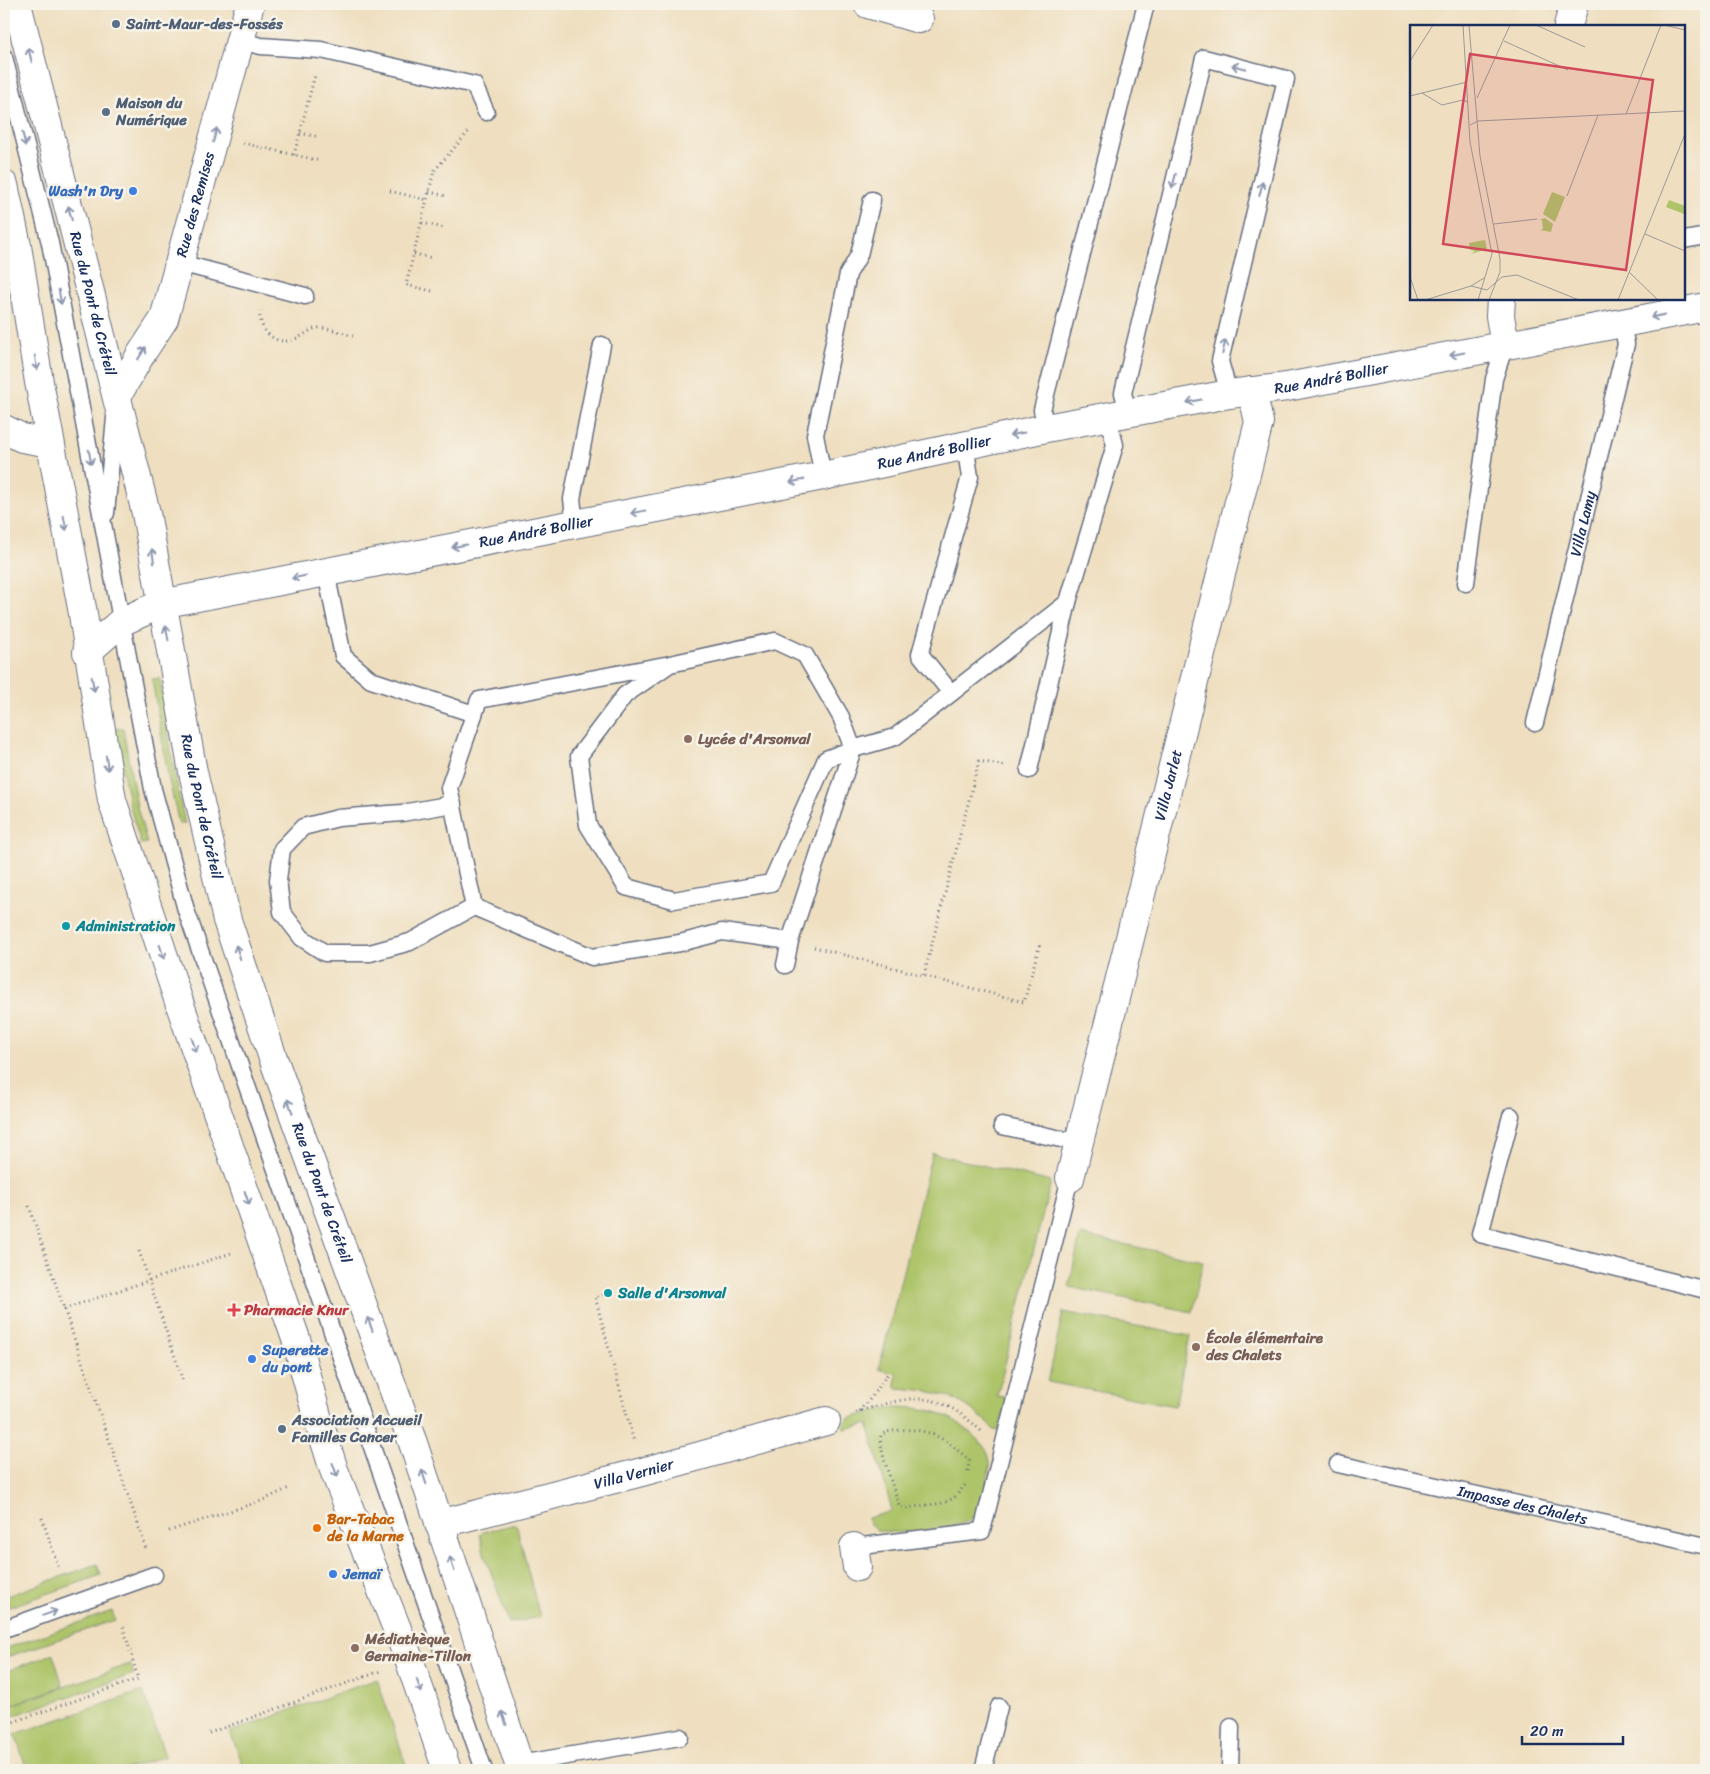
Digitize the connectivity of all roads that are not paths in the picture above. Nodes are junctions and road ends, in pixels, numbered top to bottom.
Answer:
1 (18, 4) edge
2 (250, 4) edge
3 (868, 4) edge
4 (1146, 4) edge
5 (1574, 4) edge
6 (919, 19) dead end
7 (1568, 25) edge
8 (241, 41) junction
9 (4, 57) edge
10 (486, 112) road end
11 (4, 185) edge
12 (872, 200) dead end
13 (1706, 236) edge
14 (1685, 240) edge
15 (11, 252) edge
16 (180, 264) junction
17 (306, 296) dead end
18 (1501, 300) edge
19 (1706, 307) edge
20 (1622, 323) junction
21 (602, 345) dead end
22 (1505, 345) junction
23 (1240, 393) junction
24 (118, 396) junction
25 (1118, 414) junction
26 (1046, 428) junction
27 (4, 429) edge
28 (50, 443) junction
29 (964, 444) junction
30 (823, 476) junction
31 (575, 524) junction
32 (104, 533) junction
33 (326, 572) junction
34 (1466, 583) dead end
35 (1068, 602) junction
36 (162, 604) junction
37 (121, 622) junction
38 (87, 652) junction
39 (670, 664) junction
40 (951, 693) junction
41 (474, 714) junction
42 (1535, 723) dead end
43 (853, 749) junction
44 (1029, 770) road end
45 (453, 804) junction
46 (474, 907) junction
47 (790, 941) junction
48 (785, 965) dead end
49 (1511, 1116) dead end
50 (1002, 1126) dead end
51 (1079, 1143) junction
52 (1070, 1178) joint
53 (1706, 1290) edge
54 (826, 1421) road end
55 (1338, 1464) dead end
56 (440, 1524) junction
57 (1706, 1546) edge
58 (856, 1557) dead end
59 (154, 1575) road end
60 (4, 1629) edge
61 (999, 1707) dead end
62 (1231, 1727) dead end
63 (680, 1738) dead end
64 (520, 1767) edge
65 (447, 1770) edge
66 (484, 1770) edge
67 (984, 1770) edge
68 (1230, 1770) edge

24 -> 1 street, Rue du Pont de Créteil
2 - 8 street, Rue des Remises
3 - 6 street
4 - 26 lane
5 - 7 street
8 - 10 lane
16 -> 8 street, Rue des Remises
9 -> 32 lane, Rue du Pont de Créteil
11 - 15 street
12 - 30 lane
13 - 14 lane
15 -> 28 street
16 - 17 lane
24 -> 16 street, Rue des Remises
18 - 22 street
19 -> 20 street, Rue André Bollier
20 - 22 street, Rue André Bollier
20 - 42 lane, Villa Lamy
21 - 31 lane
22 -> 23 street, Rue André Bollier
22 - 34 lane
23 -> 25 street, Rue André Bollier
23 -> 25 lane
23 - 51 street, Villa Jarlet
24 - 32 lane
36 -> 24 street, Rue du Pont de Créteil
25 - 26 street, Rue André Bollier
25 - 35 lane
26 -> 29 street, Rue André Bollier
27 - 28 street
28 -> 38 street
29 - 30 street, Rue André Bollier
29 - 40 lane
30 -> 31 street, Rue André Bollier
31 -> 33 street, Rue André Bollier
32 - 37 lane, Rue du Pont de Créteil
33 -> 36 street, Rue André Bollier
33 - 41 lane
35 - 40 lane
35 - 44 lane
36 - 37 street
56 -> 36 street, Rue du Pont de Créteil
37 - 38 street
37 - 66 lane, Rue du Pont de Créteil
38 -> 65 street
39 - 41 lane
39 - 43 lane
39 - 43 lane
40 - 43 lane
41 - 45 lane
43 - 47 lane
45 - 46 lane
45 - 46 lane
46 - 47 lane
47 - 48 lane
49 - 53 lane
50 - 51 lane
51 - 52 street, Villa Jarlet
52 - 58 lane
54 - 56 street, Villa Vernier
55 - 57 lane, Impasse des Chalets
64 -> 56 street, Rue du Pont de Créteil
60 -> 59 lane
61 - 67 lane
62 - 68 lane
63 - 64 lane

